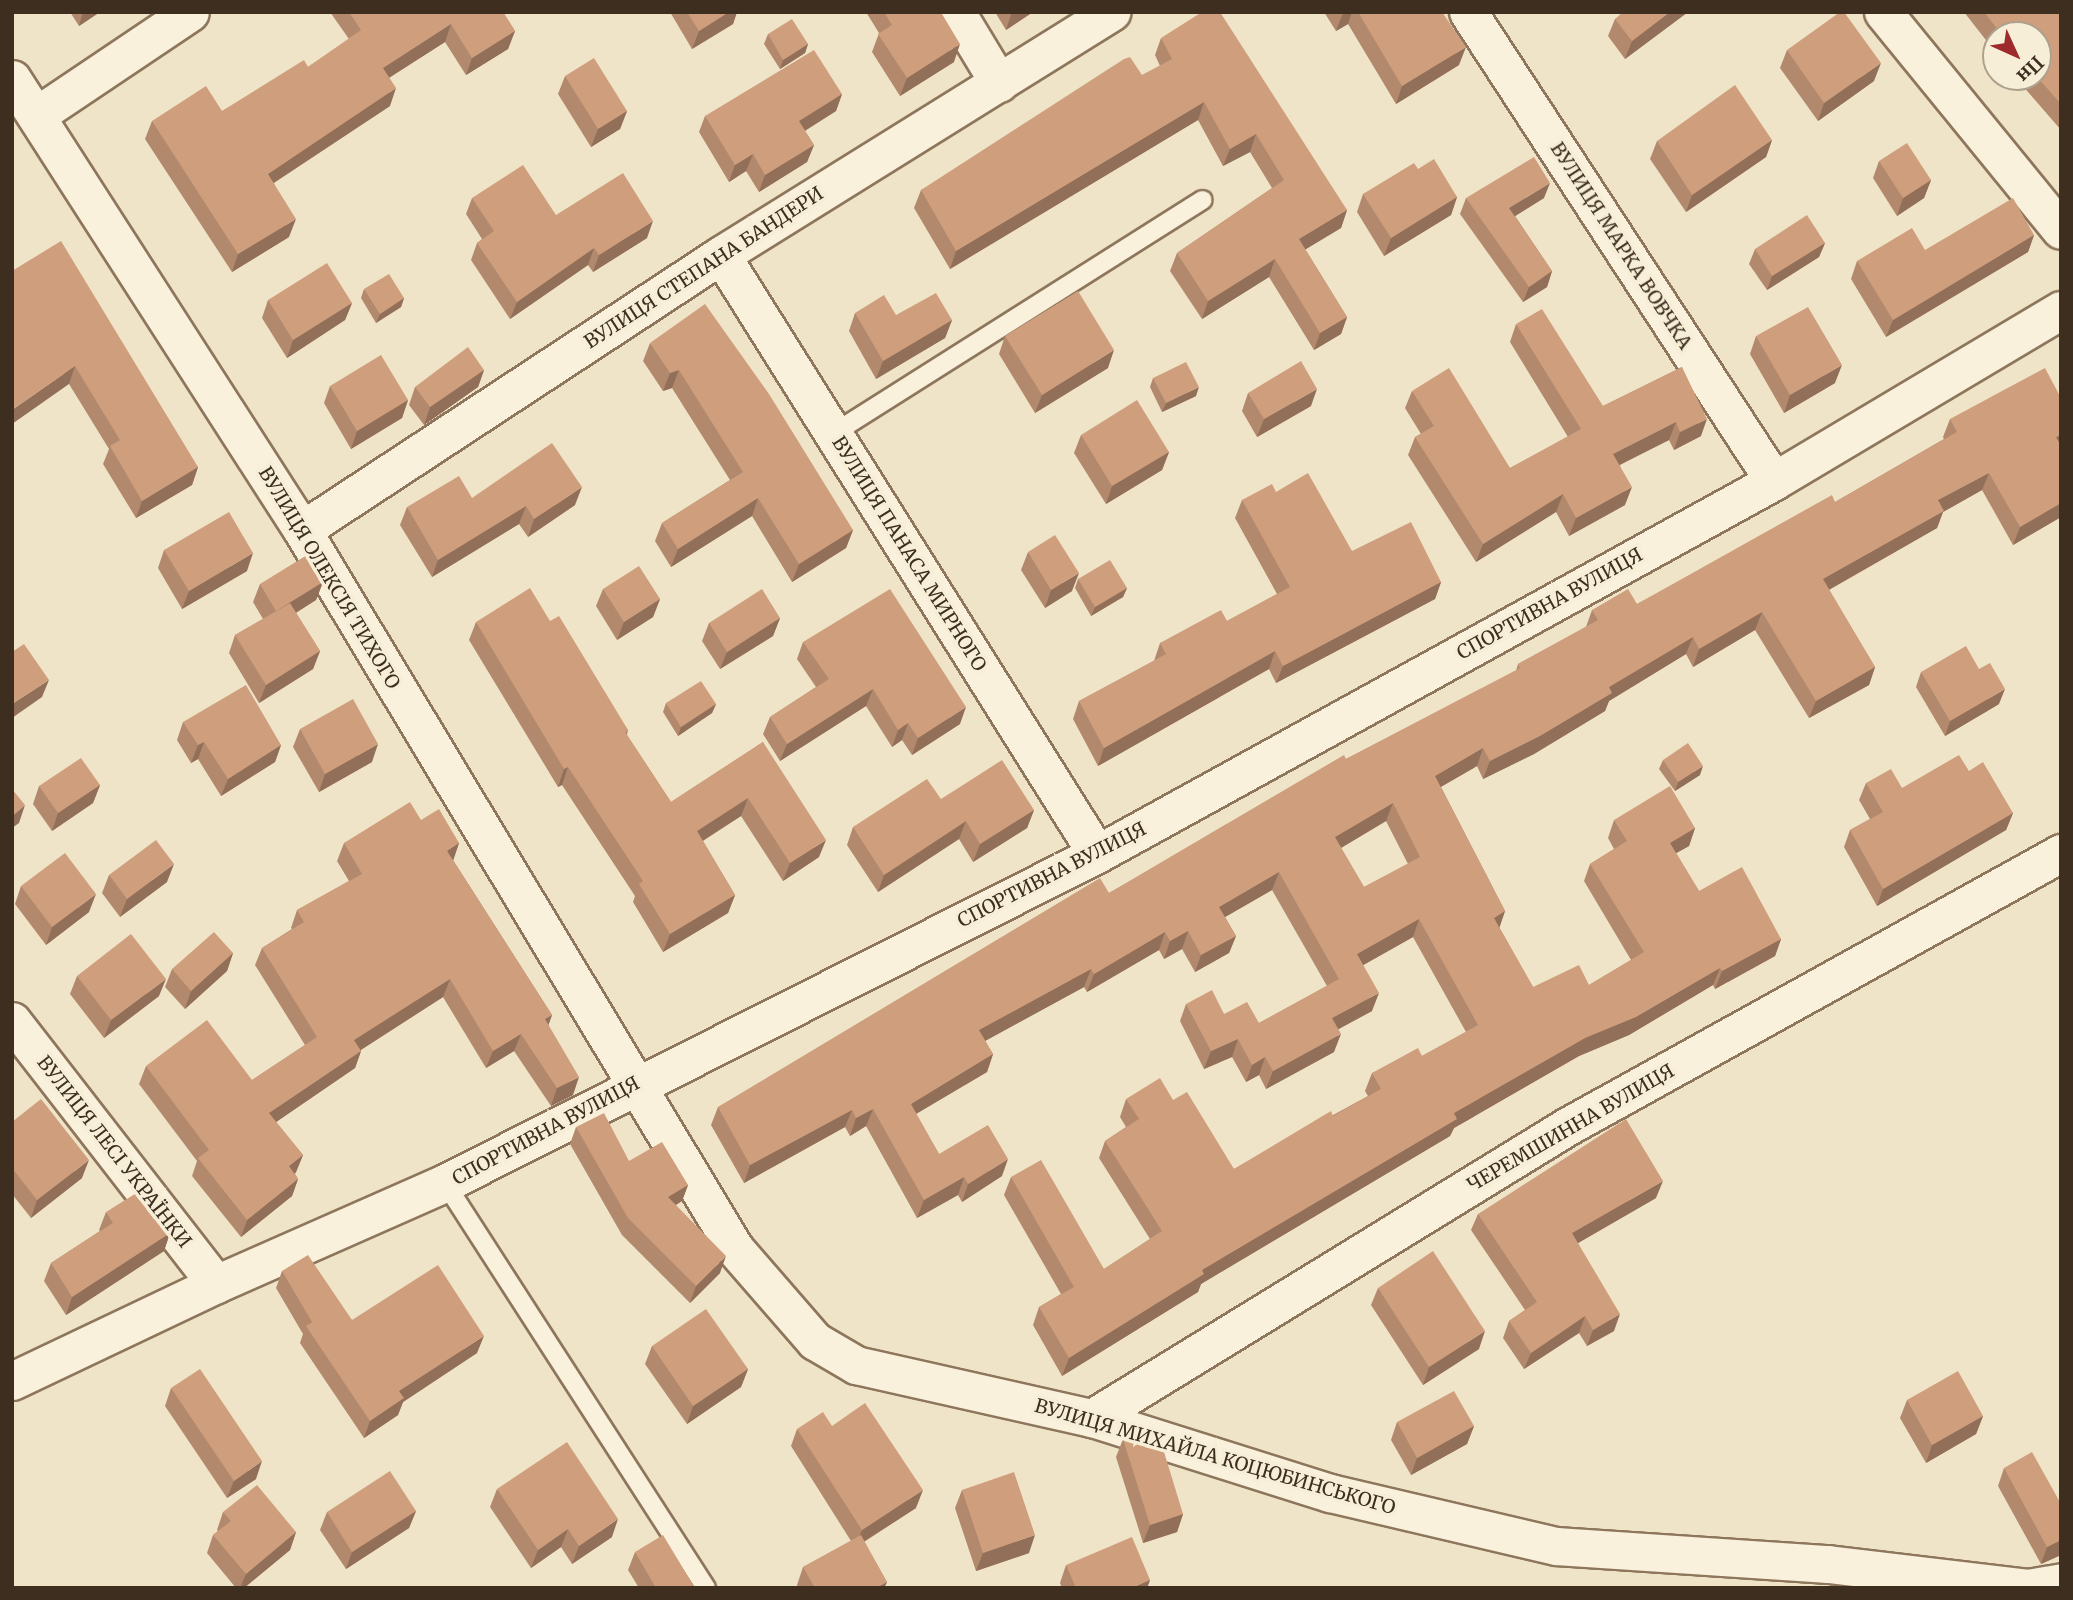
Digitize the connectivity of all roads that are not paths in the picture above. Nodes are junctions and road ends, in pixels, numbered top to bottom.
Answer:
1 (190, 12) edge
2 (956, 12) edge
3 (1111, 12) edge
4 (1468, 12) edge
5 (1883, 12) edge
6 (12, 79) edge
7 (999, 83) junction
8 (37, 115) junction
9 (1202, 200) dead end
10 (2061, 230) edge
11 (721, 255) junction
12 (2061, 310) edge
13 (834, 433) junction
14 (1774, 481) junction
15 (302, 530) junction
16 (2061, 853) edge
17 (1097, 854) junction
18 (12, 1021) edge
19 (635, 1084) junction
20 (445, 1183) junction
21 (216, 1284) junction
22 (12, 1381) edge
23 (1092, 1418) junction
24 (2061, 1582) edge
25 (706, 1588) edge

1 - 8 street
2 - 7 street
3 - 7 street, ВУЛИЦЯ СТЕПАНА БАНДЕРИ
4 - 14 street, ВУЛИЦЯ МАРКА ВОВЧКА
5 - 10 street
6 - 8 street, ВУЛИЦЯ ОЛЕКСІЯ ТИХОГО
7 - 11 street, ВУЛИЦЯ СТЕПАНА БАНДЕРИ
8 - 15 street, ВУЛИЦЯ ОЛЕКСІЯ ТИХОГО
9 - 13 lane
11 - 13 street, ВУЛИЦЯ ПАНАСА МИРНОГО
11 - 15 street, ВУЛИЦЯ СТЕПАНА БАНДЕРИ
12 - 14 street, СПОРТИВНА ВУЛИЦЯ
13 - 17 street, ВУЛИЦЯ ПАНАСА МИРНОГО
14 - 17 street, СПОРТИВНА ВУЛИЦЯ
15 - 19 street, ВУЛИЦЯ ОЛЕКСІЯ ТИХОГО
16 - 23 street, ЧЕРЕМШИННА ВУЛИЦЯ
17 - 19 street, СПОРТИВНА ВУЛИЦЯ
18 - 21 street, ВУЛИЦЯ ЛЕСІ УКРАЇНКИ
19 - 20 street, СПОРТИВНА ВУЛИЦЯ
19 - 23 street, ВУЛИЦЯ МИХАЙЛА КОЦЮБИНСЬКОГО
20 - 21 street, СПОРТИВНА ВУЛИЦЯ
20 - 25 lane
21 - 22 street, СПОРТИВНА ВУЛИЦЯ
23 - 24 street, ВУЛИЦЯ МИХАЙЛА КОЦЮБИНСЬКОГО

